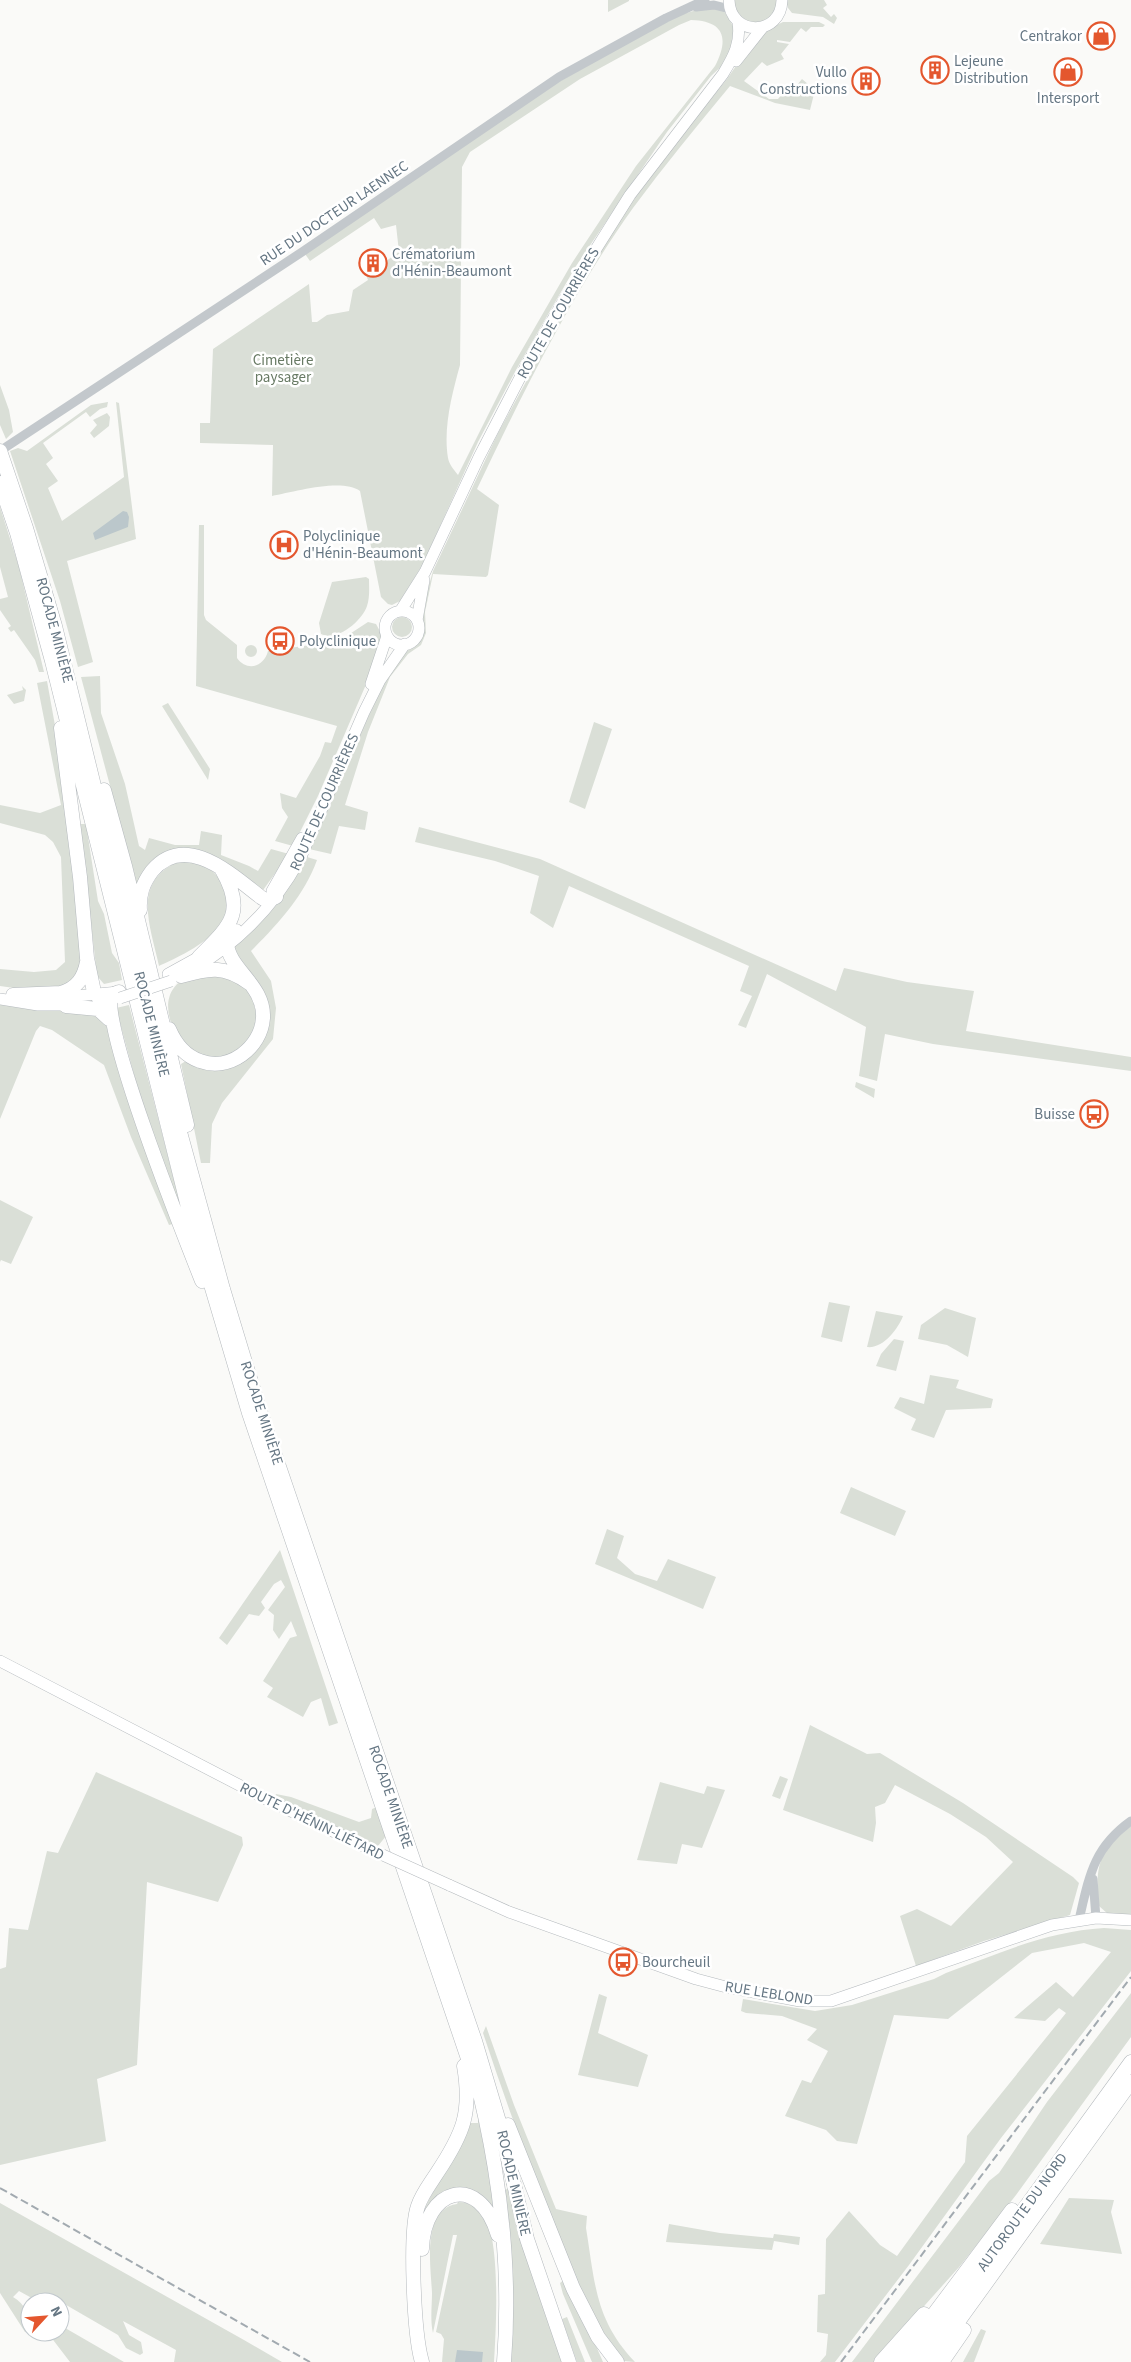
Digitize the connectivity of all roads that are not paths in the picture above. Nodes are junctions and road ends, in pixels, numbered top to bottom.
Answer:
1 (705, 0) edge
2 (782, 0) edge
3 (729, 5) edge
4 (688, 7) junction
5 (738, 22) junction
6 (763, 27) junction
7 (723, 74) junction
8 (0, 451) edge
9 (0, 483) edge
10 (425, 572) junction
11 (401, 610) junction
12 (418, 620) junction
13 (388, 636) junction
14 (405, 644) junction
15 (54, 661) junction
16 (61, 690) junction
17 (305, 840) junction
18 (220, 867) junction
19 (271, 899) junction
20 (236, 931) junction
21 (141, 933) junction
22 (227, 946) junction
23 (87, 958) junction
24 (198, 958) junction
25 (173, 977) junction
26 (253, 986) junction
27 (4, 995) edge
28 (110, 997) junction
29 (158, 1003) junction
30 (66, 1006) junction
31 (114, 1025) junction
32 (223, 1290) junction
33 (249, 1413) junction
34 (0, 1661) edge
35 (1131, 1821) edge
36 (1092, 1866) junction
37 (1096, 1918) junction
38 (1079, 1920) junction
39 (1131, 1920) edge
40 (597, 1944) joint
41 (450, 2002) junction
42 (475, 2041) junction
43 (1131, 2062) edge
44 (1131, 2082) edge
45 (1131, 2086) edge
46 (1092, 2116) junction
47 (988, 2240) junction
48 (505, 2259) junction
49 (422, 2362) edge
50 (430, 2362) edge
51 (504, 2362) edge
52 (569, 2362) edge
53 (617, 2362) edge
54 (881, 2362) edge
55 (898, 2362) edge
56 (913, 2362) edge
57 (929, 2362) edge
58 (942, 2362) edge

1 - 4 street, RUE DU DOCTEUR LAENNEC
2 - 6 main road, ROUTE DE COURRIÈRES
3 - 4 street, RUE DU DOCTEUR LAENNEC
3 - 5 main road
4 - 8 street, RUE DU DOCTEUR LAENNEC
5 - 6 main road
5 - 7 main road, ROUTE DE COURRIÈRES
6 - 7 main road, ROUTE DE COURRIÈRES
7 - 10 main road, ROUTE DE COURRIÈRES
8 - 15 highway, ROCADE MINIÈRE
9 - 15 highway, ROCADE MINIÈRE
10 - 11 main road, ROUTE DE COURRIÈRES
10 - 12 main road, ROUTE DE COURRIÈRES
11 - 12 main road
11 - 13 main road
12 - 14 main road
13 - 14 main road
13 - 17 main road, ROUTE DE COURRIÈRES
14 - 17 main road, ROUTE DE COURRIÈRES
15 - 16 highway, ROCADE MINIÈRE
16 - 21 highway
16 - 23 highway
16 - 32 highway, ROCADE MINIÈRE
16 - 33 highway, ROCADE MINIÈRE
17 - 19 main road, ROUTE DE COURRIÈRES
18 - 19 highway
18 - 21 highway
18 - 24 highway
19 - 20 main road, ROUTE DE COURRIÈRES
19 - 22 main road, ROUTE DE COURRIÈRES
20 - 22 highway
20 - 24 main road, ROUTE DE COURRIÈRES
21 - 29 highway
22 - 25 main road, ROUTE DE COURRIÈRES
22 - 26 highway
23 - 27 highway
23 - 28 highway
24 - 25 main road, ROUTE DE COURRIÈRES
25 - 26 highway
25 - 28 main road, ROUTE DE COURRIÈRES, bridge
26 - 29 highway
27 - 28 main road, ROUTE DE COURRIÈRES
27 - 30 main road, ROUTE DE COURRIÈRES
28 - 30 main road, ROUTE DE COURRIÈRES
28 - 31 highway
29 - 32 highway
30 - 31 highway
31 - 33 highway
32 - 42 highway, ROCADE MINIÈRE
33 - 41 highway, ROCADE MINIÈRE
34 - 40 main road, ROUTE D'HÉNIN-LIÉTARD, bridge
35 - 36 street
36 - 37 street
36 - 38 street
37 - 38 main road, RUE LEBLOND
37 - 39 main road, RUE LEBLOND
38 - 40 main road, RUE LEBLOND
41 - 48 highway, ROCADE MINIÈRE
41 - 49 highway
42 - 52 highway, ROCADE MINIÈRE
42 - 53 highway
43 - 46 highway, AUTOROUTE DU NORD
44 - 57 highway, AUTOROUTE DU NORD
45 - 58 highway
46 - 47 highway
46 - 56 highway, AUTOROUTE DU NORD
47 - 54 highway
47 - 55 highway
48 - 50 highway
48 - 51 highway, ROCADE MINIÈRE

